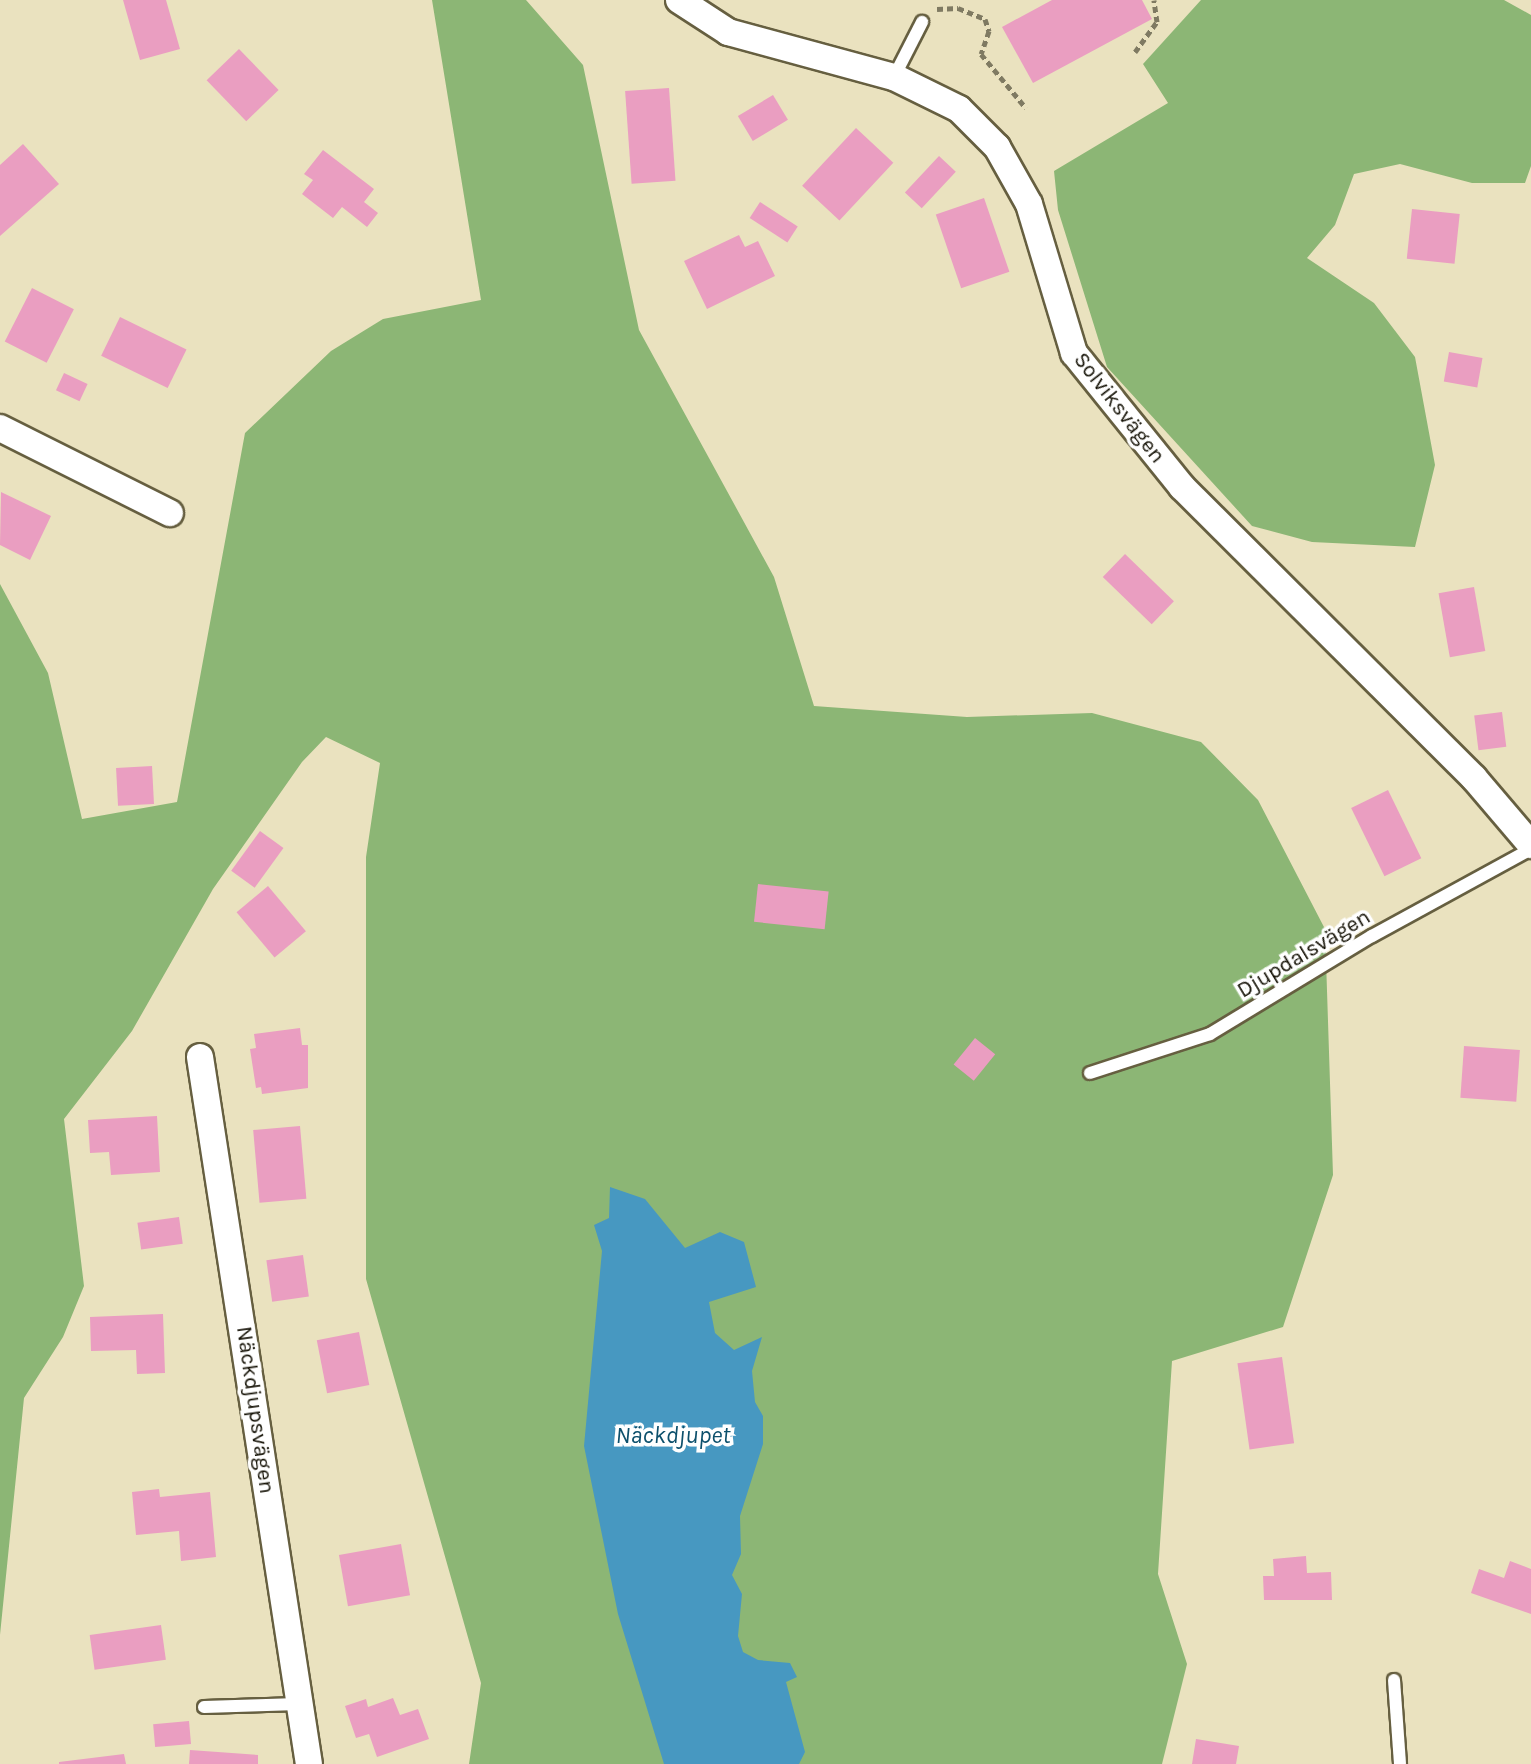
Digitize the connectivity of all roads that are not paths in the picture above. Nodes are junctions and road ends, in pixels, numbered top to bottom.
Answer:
1 (679, 0) edge
2 (922, 22) road end
3 (894, 77) junction
4 (0, 428) edge
5 (170, 513) dead end
6 (1531, 847) edge
7 (200, 1057) dead end
8 (1090, 1073) dead end
9 (1394, 1680) dead end
10 (298, 1704) junction
11 (204, 1707) dead end
12 (309, 1764) edge
13 (1400, 1764) edge

1 - 3 street, Solviksvägen
2 - 3 lane
3 - 6 street, Solviksvägen
4 - 5 street
6 - 8 lane, Djupdalsvägen
7 - 10 street, Näckdjupsvägen
9 - 13 lane
10 - 11 lane
10 - 12 street, Näckdjupsvägen

